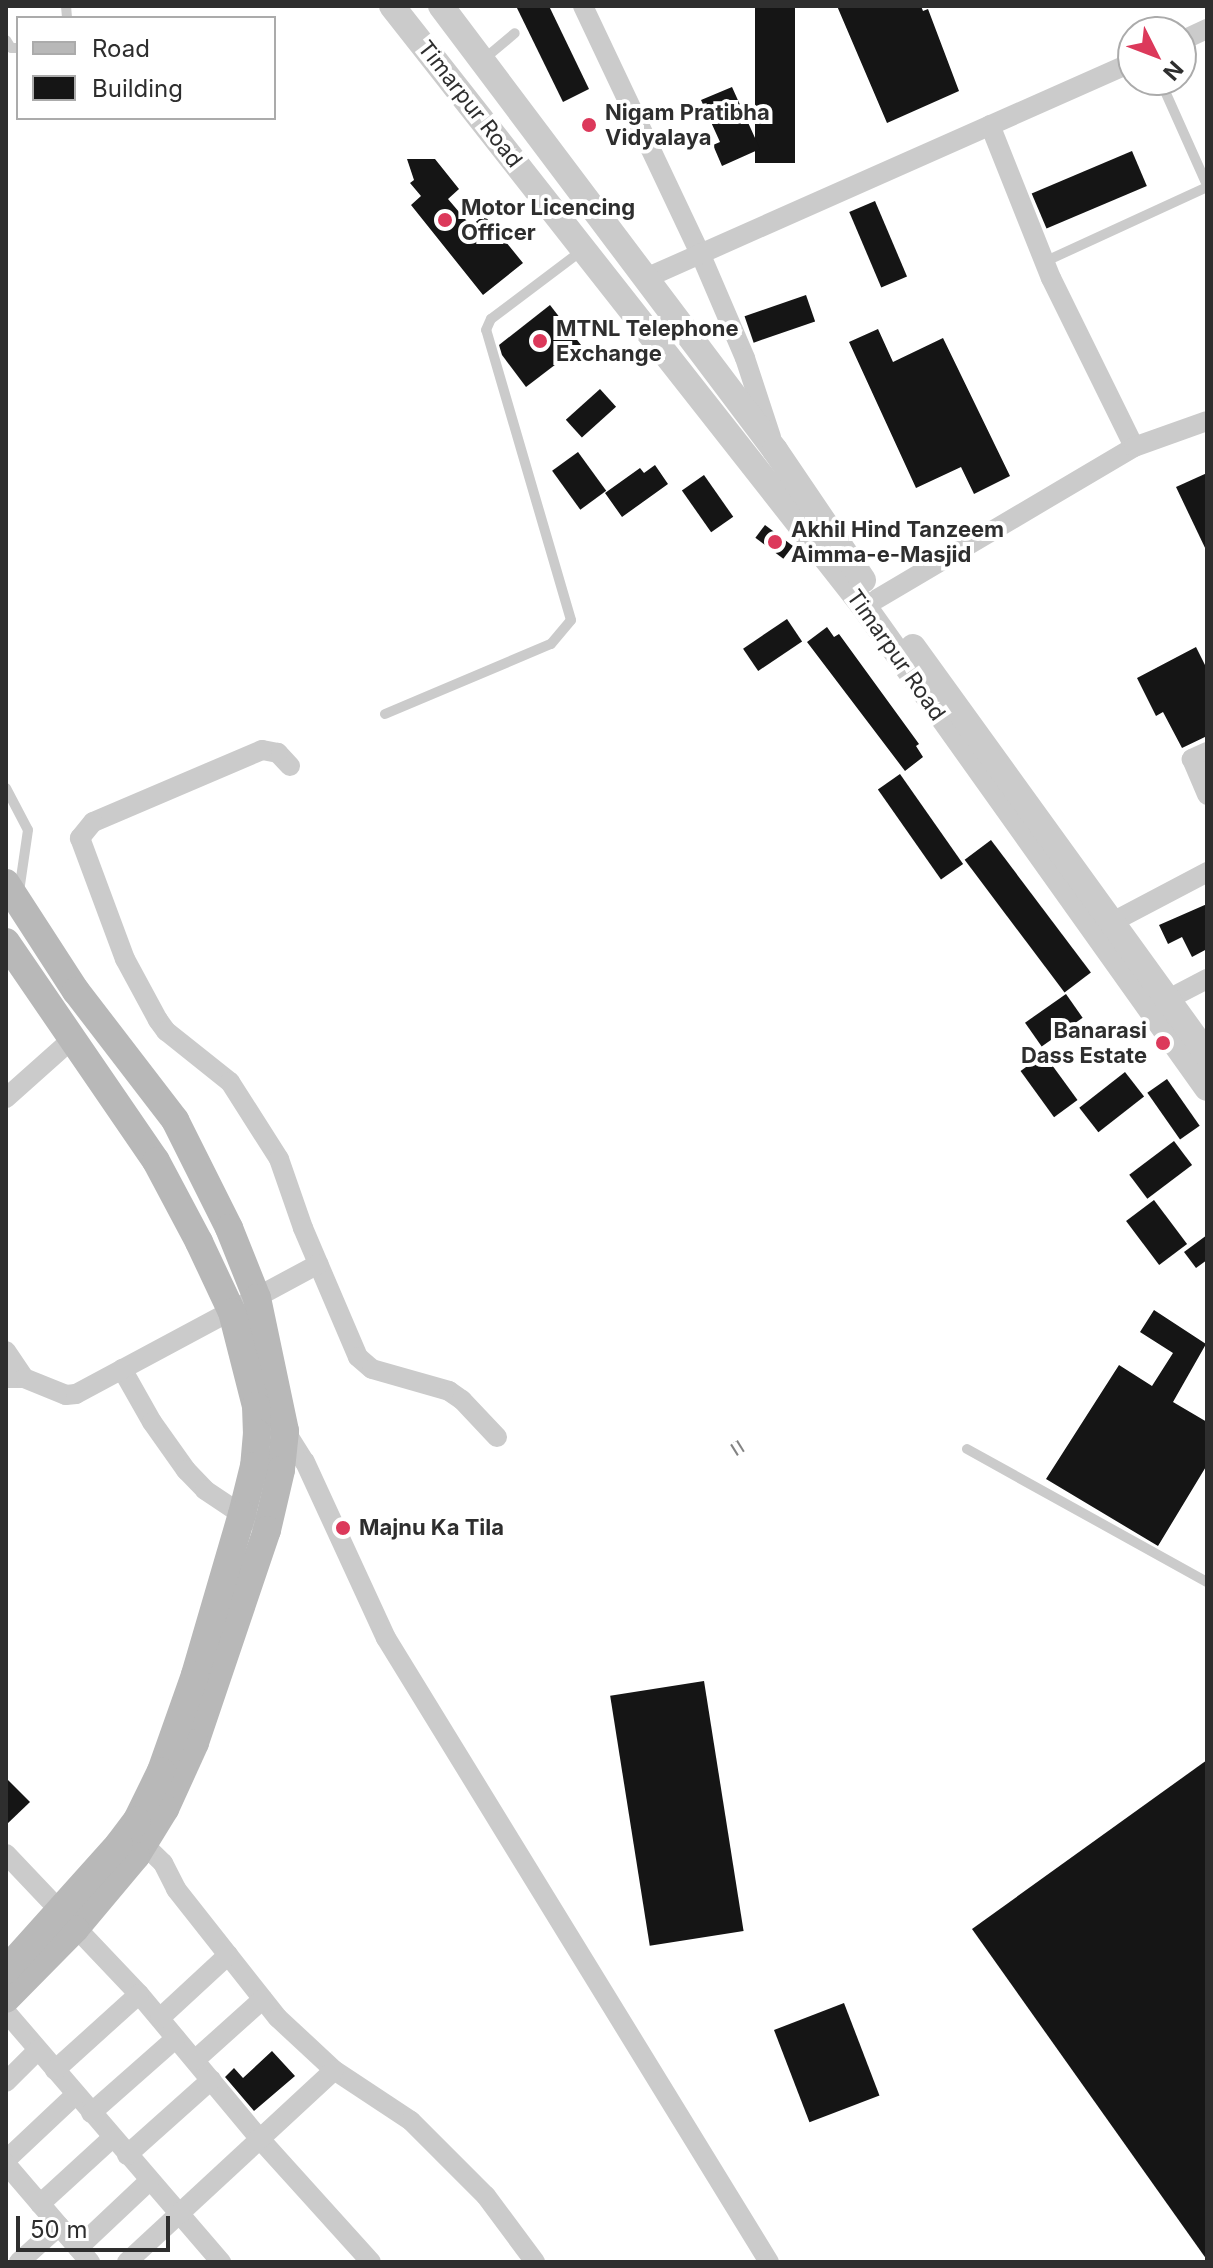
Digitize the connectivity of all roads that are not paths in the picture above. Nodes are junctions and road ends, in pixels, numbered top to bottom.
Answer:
1 (392, 6) edge
2 (441, 6) edge
3 (583, 6) edge
4 (515, 33) dead end
5 (482, 60) junction
6 (1117, 69) edge
7 (1167, 96) edge
8 (990, 125) junction
9 (1207, 186) edge
10 (584, 249) junction
11 (700, 253) junction
12 (1044, 262) junction
13 (646, 278) junction
14 (1207, 421) edge
15 (1134, 447) junction
16 (764, 457) junction
17 (870, 602) junction
18 (385, 714) dead end
19 (1207, 752) edge
20 (290, 766) dead end
21 (6, 788) edge
22 (1207, 795) edge
23 (1207, 872) edge
24 (11, 892) edge
25 (1104, 926) junction
26 (7, 948) edge
27 (1207, 979) edge
28 (1159, 1004) junction
29 (71, 1040) junction
30 (1207, 1054) edge
31 (1207, 1088) edge
32 (6, 1098) edge
33 (318, 1264) junction
34 (257, 1298) junction
35 (232, 1312) junction
36 (6, 1351) edge
37 (122, 1369) junction
38 (15, 1378) edge
39 (256, 1406) junction
40 (285, 1431) junction
41 (497, 1437) dead end
42 (967, 1449) dead end
43 (242, 1514) junction
44 (267, 1530) junction
45 (1207, 1582) edge
46 (137, 1837) junction
47 (6, 1854) edge
48 (67, 1921) junction
49 (228, 1955) junction
50 (6, 1970) edge
51 (139, 1994) junction
52 (6, 1999) edge
53 (263, 1999) junction
54 (6, 2012) edge
55 (160, 2018) junction
56 (176, 2038) junction
57 (38, 2050) junction
58 (195, 2060) junction
59 (55, 2070) junction
60 (334, 2070) junction
61 (211, 2080) junction
62 (6, 2082) edge
63 (76, 2094) junction
64 (91, 2113) junction
65 (112, 2138) junction
66 (259, 2138) junction
67 (127, 2155) junction
68 (9, 2173) edge
69 (149, 2181) junction
70 (40, 2204) junction
71 (178, 2216) junction
72 (59, 2226) junction
73 (84, 2255) edge
74 (19, 2262) edge
75 (127, 2262) edge
76 (221, 2262) edge
77 (371, 2262) edge
78 (535, 2262) edge
79 (769, 2262) edge

1 - 10 street, Timarpur Road
2 - 5 street, Timarpur Road
3 - 11 street
4 - 5 lane
5 - 13 street, Timarpur Road
6 - 8 street
7 - 9 lane
8 - 11 street
8 - 12 street
9 - 12 lane
10 - 16 street, Timarpur Road
10 - 18 lane
11 - 13 street
11 - 16 street
12 - 15 street
13 - 16 street, Timarpur Road
14 - 15 street
15 - 17 street
16 - 17 street, Timarpur Road
17 - 25 street, Timarpur Road
19 - 22 street
20 - 33 street
21 - 24 lane
23 - 25 street
24 - 34 main road
25 - 28 street, Timarpur Road
26 - 29 main road
27 - 28 street
28 - 30 street, Timarpur Road
28 - 31 street, Timarpur Road
29 - 32 street
29 - 35 main road
33 - 34 street
33 - 41 street
34 - 35 street
34 - 40 main road
35 - 37 street
35 - 39 main road
36 - 38 street
37 - 38 street
37 - 43 street
39 - 40 street
39 - 43 main road
40 - 44 main road
40 - 79 street
42 - 45 lane
43 - 44 street
43 - 46 main road
44 - 46 main road
46 - 48 main road
46 - 49 street
47 - 48 street
48 - 50 main road
48 - 51 street
48 - 52 main road
49 - 53 street
49 - 55 street
51 - 55 street
51 - 59 street
53 - 58 street
53 - 60 street
54 - 57 street
55 - 56 street
56 - 58 street
56 - 64 street
57 - 59 street
57 - 62 street
58 - 61 street
59 - 63 street
60 - 66 street
60 - 78 street
61 - 66 street
61 - 67 street
63 - 64 street
63 - 68 street
64 - 65 street
65 - 67 street
65 - 70 street
66 - 71 street
66 - 77 street
67 - 69 street
68 - 70 street
69 - 71 street
69 - 73 street
70 - 72 street
71 - 75 street
71 - 76 street
72 - 73 street
72 - 74 street

